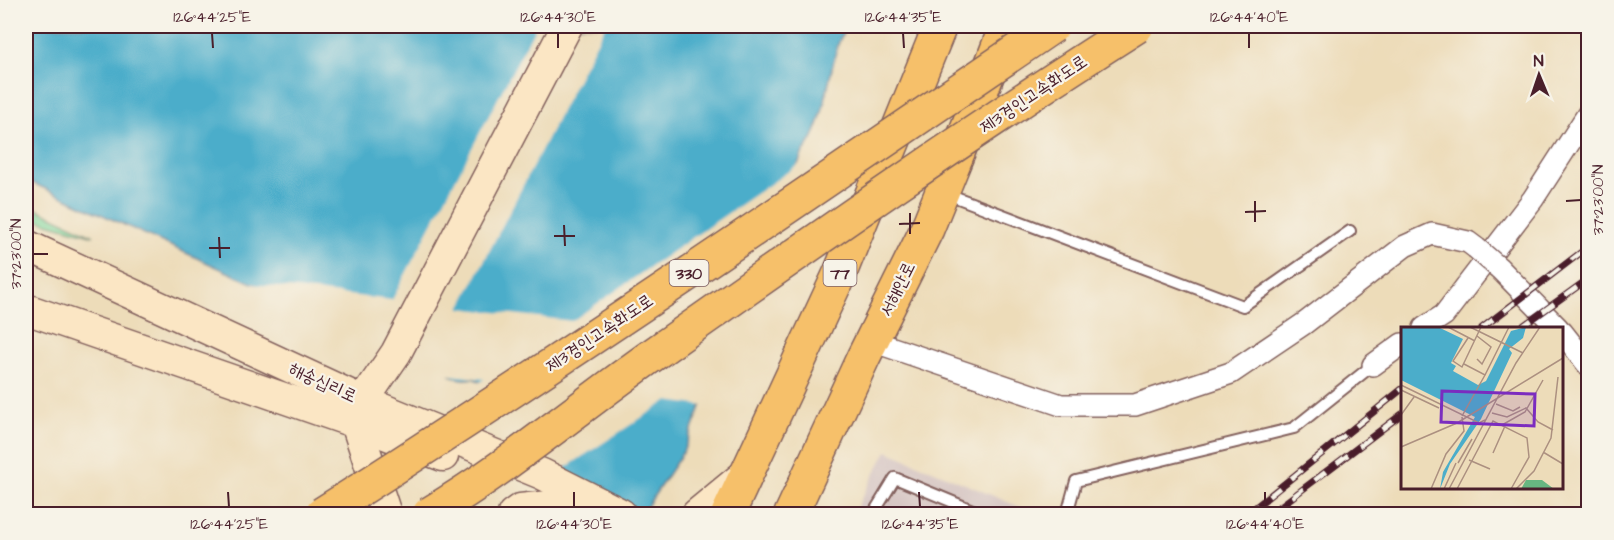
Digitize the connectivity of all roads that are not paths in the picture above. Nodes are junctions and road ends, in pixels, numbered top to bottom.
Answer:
1 (567, 26) edge
2 (940, 26) edge
3 (1006, 26) edge
4 (1053, 26) edge
5 (1137, 26) edge
6 (1588, 114) edge
7 (942, 192) junction
8 (1350, 231) dead end
9 (26, 245) edge
10 (26, 309) edge
11 (1426, 327) edge
12 (1557, 327) edge
13 (1563, 333) edge
14 (872, 341) junction
15 (1401, 345) edge
16 (1372, 365) joint
17 (1588, 366) edge
18 (360, 412) junction
19 (748, 472) junction
20 (568, 510) edge
21 (322, 514) edge
22 (386, 514) edge
23 (429, 514) edge
24 (513, 514) edge
25 (621, 514) edge
26 (697, 514) edge
27 (728, 514) edge
28 (791, 514) edge
29 (873, 514) edge
30 (982, 514) edge
31 (1067, 514) edge

1 - 18 main road
2 - 19 main road, 77
3 - 7 main road, 서해안로
4 - 21 main road, 제3경인고속화도로 / 330, bridge
5 - 23 main road, 제3경인고속화도로 / 330, bridge
6 - 11 street
7 - 8 lane
7 - 14 main road, 서해안로
9 - 18 main road, 해송십리로
10 - 18 main road, 해송십리로
12 - 14 street, bridge
13 - 17 street
14 - 28 main road, 서해안로
15 - 16 street
16 - 31 lane
18 - 20 main road, 해송십리로
18 - 22 main road
18 - 25 main road, 해송십리로
19 - 26 main road
19 - 27 main road, 77
20 - 24 main road
29 - 30 lane

